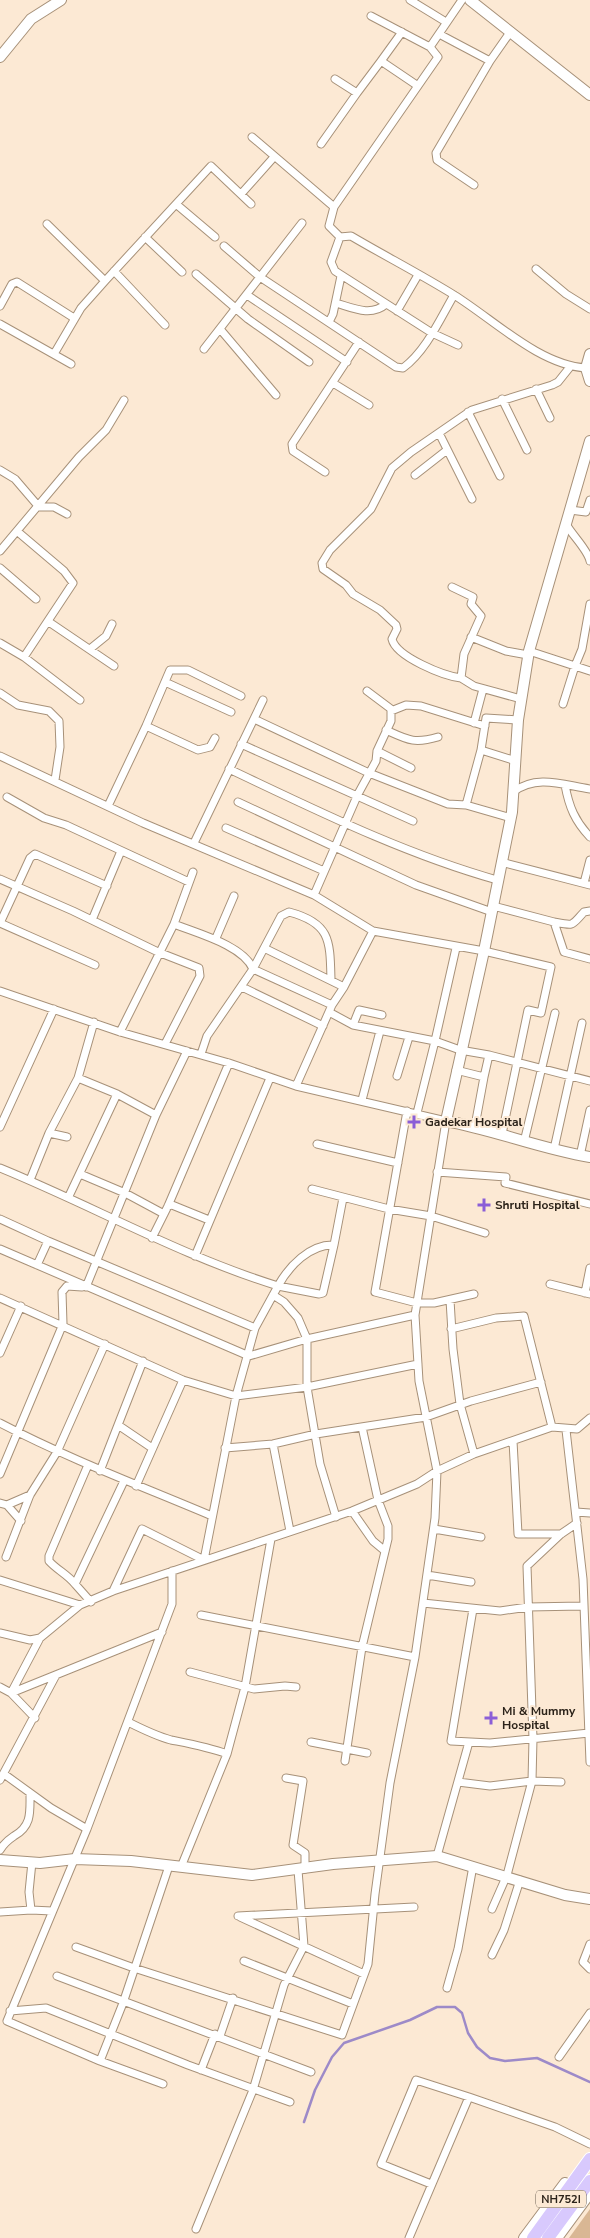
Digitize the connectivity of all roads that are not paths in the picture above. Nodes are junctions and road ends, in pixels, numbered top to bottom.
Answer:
1 (61, 0) edge
2 (410, 0) edge
3 (462, 0) edge
4 (470, 0) edge
5 (371, 16) dead end
6 (446, 22) junction
7 (512, 31) junction
8 (402, 32) junction
9 (439, 34) junction
10 (430, 46) junction
11 (0, 57) edge
12 (381, 61) junction
13 (490, 61) junction
14 (335, 79) dead end
15 (418, 86) junction
16 (358, 93) junction
17 (590, 95) edge
18 (252, 137) dead end
19 (321, 144) dead end
20 (274, 157) junction
21 (474, 185) dead end
22 (241, 194) junction
23 (176, 204) junction
24 (251, 204) dead end
25 (334, 207) junction
26 (302, 222) dead end
27 (47, 224) dead end
28 (145, 237) junction
29 (214, 237) dead end
30 (340, 237) junction
31 (224, 246) dead end
32 (536, 269) dead end
33 (114, 270) junction
34 (182, 272) dead end
35 (196, 274) dead end
36 (418, 275) junction
37 (341, 276) junction
38 (260, 277) junction
39 (104, 281) junction
40 (247, 295) junction
41 (454, 295) junction
42 (336, 303) junction
43 (386, 304) junction
44 (0, 306) edge
45 (236, 309) junction
46 (590, 309) edge
47 (397, 311) junction
48 (74, 318) junction
49 (329, 322) junction
50 (0, 324) edge
51 (165, 324) dead end
52 (220, 330) junction
53 (432, 333) junction
54 (359, 342) junction
55 (458, 345) dead end
56 (204, 348) dead end
57 (54, 354) junction
58 (590, 354) edge
59 (309, 362) dead end
60 (347, 362) junction
61 (70, 364) dead end
62 (570, 367) junction
63 (587, 374) edge
64 (333, 382) junction
65 (536, 389) junction
66 (276, 395) dead end
67 (502, 399) junction
68 (124, 400) dead end
69 (369, 405) dead end
70 (468, 412) junction
71 (550, 418) dead end
72 (439, 434) junction
73 (590, 441) edge
74 (447, 450) junction
75 (527, 450) dead end
76 (588, 460) edge
77 (0, 470) edge
78 (324, 472) dead end
79 (415, 475) dead end
80 (500, 476) dead end
81 (472, 499) dead end
82 (590, 500) edge
83 (39, 507) junction
84 (570, 510) junction
85 (66, 514) dead end
86 (566, 524) junction
87 (18, 532) junction
88 (0, 552) edge
89 (590, 561) edge
90 (0, 568) edge
91 (452, 587) dead end
92 (36, 598) dead end
93 (590, 604) edge
94 (49, 622) junction
95 (112, 624) dead end
96 (471, 637) junction
97 (0, 643) edge
98 (90, 649) junction
99 (529, 653) junction
100 (24, 657) junction
101 (114, 666) dead end
102 (575, 666) junction
103 (590, 671) edge
104 (461, 678) junction
105 (165, 682) junction
106 (483, 690) junction
107 (367, 691) dead end
108 (0, 693) edge
109 (241, 696) dead end
110 (520, 698) junction
111 (80, 700) dead end
112 (263, 700) dead end
113 (563, 704) dead end
114 (391, 711) junction
115 (231, 712) dead end
116 (254, 718) junction
117 (518, 720) junction
118 (474, 723) junction
119 (146, 726) junction
120 (485, 726) junction
121 (386, 730) junction
122 (438, 737) dead end
123 (215, 738) dead end
124 (241, 744) junction
125 (481, 750) junction
126 (377, 751) junction
127 (0, 756) edge
128 (516, 761) junction
129 (412, 768) dead end
130 (229, 769) junction
131 (369, 772) junction
132 (55, 780) junction
133 (565, 785) junction
134 (590, 790) edge
135 (513, 792) junction
136 (358, 794) junction
137 (7, 798) dead end
138 (238, 802) dead end
139 (466, 805) junction
140 (108, 806) junction
141 (511, 818) junction
142 (413, 821) dead end
143 (345, 824) junction
144 (226, 828) dead end
145 (590, 837) edge
146 (194, 843) junction
147 (335, 847) junction
148 (121, 851) junction
149 (590, 860) edge
150 (501, 862) junction
151 (324, 871) junction
152 (193, 872) dead end
153 (0, 879) edge
154 (497, 880) junction
155 (189, 882) junction
156 (587, 884) edge
157 (107, 886) junction
158 (17, 888) junction
159 (314, 895) junction
160 (234, 896) dead end
161 (492, 909) junction
162 (590, 911) edge
163 (92, 920) junction
164 (554, 922) junction
165 (0, 923) edge
166 (174, 924) junction
167 (373, 931) junction
168 (216, 938) junction
169 (264, 948) junction
170 (456, 948) junction
171 (484, 951) junction
172 (158, 952) junction
173 (590, 959) edge
174 (95, 965) dead end
175 (253, 969) junction
176 (331, 980) junction
177 (242, 987) junction
178 (344, 987) junction
179 (0, 991) edge
180 (54, 1009) junction
181 (330, 1009) junction
182 (555, 1013) dead end
183 (382, 1015) dead end
184 (94, 1022) junction
185 (582, 1023) dead end
186 (353, 1025) junction
187 (323, 1026) junction
188 (380, 1031) junction
189 (120, 1032) junction
190 (409, 1037) junction
191 (435, 1042) junction
192 (165, 1044) junction
193 (460, 1050) junction
194 (186, 1051) junction
195 (201, 1054) junction
196 (489, 1055) junction
197 (516, 1062) junction
198 (229, 1063) junction
199 (542, 1068) junction
200 (456, 1070) junction
201 (397, 1076) dead end
202 (484, 1077) junction
203 (569, 1077) junction
204 (78, 1078) junction
205 (270, 1078) junction
206 (590, 1081) edge
207 (296, 1086) junction
208 (117, 1094) junction
209 (362, 1100) junction
210 (590, 1110) edge
211 (407, 1111) junction
212 (417, 1113) junction
213 (156, 1115) junction
214 (446, 1121) junction
215 (475, 1126) junction
216 (0, 1127) edge
217 (49, 1133) junction
218 (502, 1134) junction
219 (67, 1138) dead end
220 (524, 1142) junction
221 (317, 1144) dead end
222 (554, 1149) junction
223 (585, 1157) edge
224 (398, 1163) junction
225 (0, 1168) edge
226 (437, 1172) junction
227 (80, 1174) junction
228 (30, 1180) junction
229 (312, 1189) dead end
230 (125, 1194) junction
231 (69, 1196) junction
232 (344, 1198) junction
233 (590, 1204) edge
234 (168, 1206) junction
235 (389, 1209) junction
236 (164, 1214) junction
237 (431, 1216) junction
238 (115, 1218) junction
239 (0, 1219) edge
240 (209, 1220) junction
241 (485, 1233) dead end
242 (152, 1238) junction
243 (48, 1241) junction
244 (334, 1245) junction
245 (0, 1249) edge
246 (195, 1256) junction
247 (96, 1261) junction
248 (38, 1265) junction
249 (590, 1268) edge
250 (550, 1284) dead end
251 (278, 1286) junction
252 (86, 1287) junction
253 (587, 1293) edge
254 (273, 1294) junction
255 (474, 1294) dead end
256 (0, 1298) edge
257 (450, 1300) junction
258 (417, 1303) junction
259 (21, 1306) junction
260 (415, 1315) junction
261 (63, 1324) junction
262 (256, 1328) junction
263 (451, 1329) junction
264 (307, 1339) junction
265 (105, 1344) junction
266 (0, 1353) edge
267 (249, 1356) junction
268 (143, 1361) junction
269 (418, 1364) junction
270 (183, 1380) junction
271 (541, 1382) junction
272 (307, 1387) junction
273 (236, 1396) junction
274 (460, 1404) junction
275 (426, 1417) junction
276 (590, 1418) edge
277 (0, 1424) edge
278 (118, 1425) junction
279 (362, 1427) junction
280 (552, 1427) junction
281 (566, 1430) junction
282 (17, 1432) junction
283 (316, 1434) junction
284 (513, 1440) junction
285 (273, 1444) junction
286 (152, 1448) junction
287 (225, 1448) junction
288 (57, 1452) junction
289 (474, 1454) junction
290 (88, 1465) junction
291 (100, 1471) junction
292 (437, 1471) junction
293 (0, 1474) edge
294 (124, 1481) junction
295 (136, 1486) junction
296 (30, 1495) junction
297 (378, 1500) junction
298 (4, 1504) edge
299 (352, 1511) junction
300 (576, 1512) junction
301 (590, 1513) edge
302 (212, 1516) junction
303 (336, 1517) junction
304 (21, 1521) junction
305 (577, 1523) junction
306 (434, 1530) junction
307 (290, 1531) junction
308 (561, 1534) junction
309 (481, 1537) dead end
310 (271, 1539) junction
311 (385, 1551) junction
312 (6, 1557) dead end
313 (204, 1560) junction
314 (172, 1571) junction
315 (427, 1575) junction
316 (0, 1580) edge
317 (472, 1582) dead end
318 (75, 1584) junction
319 (112, 1591) junction
320 (91, 1602) junction
321 (423, 1603) junction
322 (80, 1605) junction
323 (528, 1606) junction
324 (582, 1606) junction
325 (473, 1609) junction
326 (202, 1615) dead end
327 (586, 1624) edge
328 (256, 1627) junction
329 (162, 1632) junction
330 (0, 1633) edge
331 (40, 1638) junction
332 (362, 1647) junction
333 (415, 1657) junction
334 (190, 1672) dead end
335 (55, 1677) junction
336 (0, 1687) edge
337 (245, 1687) junction
338 (296, 1687) dead end
339 (11, 1693) junction
340 (35, 1718) junction
341 (128, 1722) junction
342 (589, 1733) junction
343 (533, 1739) junction
344 (311, 1742) dead end
345 (469, 1742) junction
346 (347, 1749) junction
347 (367, 1753) dead end
348 (228, 1754) junction
349 (345, 1761) dead end
350 (590, 1762) edge
351 (2, 1777) edge
352 (286, 1778) dead end
353 (532, 1781) junction
354 (458, 1782) junction
355 (561, 1782) dead end
356 (30, 1793) junction
357 (87, 1829) junction
358 (0, 1850) edge
359 (437, 1856) junction
360 (75, 1859) junction
361 (0, 1860) edge
362 (379, 1860) junction
363 (32, 1862) junction
364 (169, 1866) junction
365 (473, 1866) junction
366 (181, 1867) junction
367 (301, 1869) junction
368 (507, 1876) junction
369 (520, 1880) junction
370 (590, 1898) edge
371 (414, 1907) dead end
372 (373, 1909) junction
373 (492, 1909) dead end
374 (31, 1910) junction
375 (52, 1911) junction
376 (0, 1912) edge
377 (301, 1914) junction
378 (590, 1944) edge
379 (76, 1946) dead end
380 (304, 1946) junction
381 (492, 1955) dead end
382 (244, 1961) dead end
383 (134, 1968) junction
384 (590, 1968) edge
385 (364, 1974) junction
386 (57, 1976) dead end
387 (288, 1979) junction
388 (447, 1988) dead end
389 (233, 1998) junction
390 (123, 2002) junction
391 (353, 2004) junction
392 (10, 2011) junction
393 (590, 2013) edge
394 (277, 2014) junction
395 (112, 2033) junction
396 (218, 2035) junction
397 (265, 2054) junction
398 (558, 2057) dead end
399 (100, 2061) junction
400 (201, 2070) junction
401 (311, 2072) dead end
402 (163, 2084) dead end
403 (254, 2090) junction
404 (469, 2097) junction
405 (290, 2102) dead end
406 (590, 2144) edge
407 (590, 2150) edge
408 (590, 2159) edge
409 (590, 2181) edge
410 (431, 2184) junction
411 (590, 2193) edge
412 (196, 2228) dead end
413 (550, 2230) edge
414 (409, 2238) edge
415 (524, 2238) edge
416 (533, 2238) edge

1 - 11 street
2 - 6 street
3 - 6 street
4 - 7 street
5 - 8 street
6 - 9 street
7 - 13 street
7 - 17 street
8 - 10 street
8 - 12 street
9 - 10 street
9 - 13 street
10 - 15 street
12 - 15 street
12 - 16 street
13 - 21 street
14 - 16 street
15 - 25 street
16 - 19 street
18 - 20 street
20 - 22 street
20 - 25 street
22 - 23 street
22 - 24 street
23 - 28 street
23 - 29 street
25 - 30 street
26 - 38 street
27 - 39 street
28 - 33 street
28 - 34 street
30 - 36 street
30 - 37 street
31 - 38 street
32 - 46 street
33 - 39 street
33 - 51 street
35 - 45 street
36 - 41 street
36 - 47 street
37 - 42 street
37 - 43 street
38 - 40 street
38 - 49 street
39 - 48 street
40 - 45 street
40 - 60 street
41 - 53 street
41 - 62 street
42 - 43 street
42 - 49 street
43 - 47 street
44 - 48 street
45 - 52 street
45 - 59 street
47 - 53 street
48 - 57 street
49 - 54 street
50 - 57 street
52 - 56 street
52 - 66 street
53 - 54 street
53 - 55 street
54 - 60 street
57 - 61 street
58 - 63 street
60 - 64 street
62 - 63 street
62 - 65 street
64 - 69 street
64 - 78 street
65 - 67 street
65 - 71 street
67 - 70 street
67 - 75 street
68 - 83 street
70 - 72 street
70 - 80 street
72 - 74 street
72 - 104 street
73 - 76 street
74 - 79 street
74 - 81 street
76 - 84 street
77 - 83 street
82 - 84 street
83 - 85 street
83 - 87 street
84 - 86 street
86 - 89 street
86 - 99 street
87 - 88 street
87 - 94 street
90 - 92 street
91 - 96 street
93 - 102 street
94 - 98 street
94 - 100 street
95 - 98 street
96 - 99 street
96 - 104 street
97 - 100 street
98 - 101 street
99 - 102 street
99 - 110 street
100 - 111 street
102 - 103 street
102 - 113 street
104 - 106 street
105 - 109 street
105 - 115 street
105 - 119 street
106 - 110 street
106 - 118 street
107 - 114 street
108 - 132 street
110 - 117 street
112 - 116 street
114 - 118 street
114 - 121 street
116 - 124 street
116 - 131 street
117 - 120 street
117 - 128 street
118 - 120 street
119 - 123 street
119 - 140 street
120 - 125 street
121 - 122 street
121 - 126 street
124 - 130 street
124 - 136 street
125 - 128 street
125 - 139 street
126 - 129 street
126 - 131 street
127 - 132 street
128 - 135 street
130 - 143 street
130 - 146 street
131 - 136 street
131 - 139 street
132 - 140 street
133 - 134 street
133 - 135 street
133 - 145 street
135 - 141 street
136 - 142 street
136 - 143 street
137 - 148 street
138 - 147 street
139 - 141 street
140 - 146 street
141 - 150 street
143 - 147 street
143 - 154 street
144 - 151 street
146 - 159 street
147 - 151 street
147 - 161 street
148 - 155 street
148 - 157 street
149 - 156 street
150 - 154 street
150 - 156 street
151 - 159 street
152 - 155 street
153 - 158 street
154 - 161 street
155 - 166 street
157 - 158 street
157 - 163 street
158 - 163 street
158 - 165 street
159 - 167 street
160 - 168 street
161 - 164 street
161 - 171 street
162 - 164 street
163 - 172 street
164 - 173 street
165 - 174 street
166 - 168 street
166 - 172 street
167 - 170 street
167 - 178 street
168 - 175 street
169 - 175 street
169 - 176 street
169 - 176 street
170 - 171 street
170 - 191 street
171 - 193 street
171 - 197 street
172 - 189 street
172 - 192 street
175 - 177 street
175 - 181 street
176 - 178 street
177 - 187 street
177 - 195 street
178 - 181 street
179 - 180 street
180 - 184 street
180 - 216 street
181 - 186 street
181 - 187 street
182 - 199 street
183 - 186 street
184 - 189 street
184 - 204 street
185 - 203 street
186 - 188 street
187 - 207 street
188 - 190 street
188 - 209 street
189 - 192 street
190 - 191 street
190 - 201 street
191 - 193 street
191 - 212 street
192 - 194 street
193 - 196 street
193 - 200 street
194 - 195 street
194 - 213 street
195 - 198 street
196 - 197 street
196 - 202 street
197 - 199 street
197 - 218 street
198 - 205 street
198 - 234 street
199 - 203 street
199 - 220 street
200 - 202 street
200 - 214 street
202 - 215 street
203 - 206 street
203 - 222 street
204 - 208 street
204 - 217 street
205 - 207 street
205 - 240 street
207 - 209 street
208 - 213 street
208 - 227 street
209 - 211 street
210 - 223 street
211 - 212 street
211 - 224 street
212 - 214 street
213 - 230 street
214 - 215 street
214 - 226 street
215 - 218 street
217 - 219 street
217 - 228 street
218 - 220 street
220 - 222 street
221 - 224 street
222 - 223 street
224 - 235 street
225 - 228 street
226 - 233 street
226 - 237 street
227 - 230 street
227 - 231 street
228 - 231 street
229 - 232 street
230 - 236 street
230 - 238 street
231 - 238 street
232 - 235 street
232 - 244 street
234 - 236 street
234 - 240 street
235 - 237 street
235 - 258 street
236 - 242 street
237 - 241 street
237 - 258 street
238 - 242 street
238 - 247 street
239 - 243 street
240 - 246 street
242 - 246 street
243 - 247 street
243 - 248 street
244 - 251 street
244 - 251 street
245 - 248 street
246 - 251 street
247 - 252 street
247 - 262 street
248 - 252 street
249 - 253 street
250 - 253 street
251 - 254 street
252 - 261 street
252 - 267 street
254 - 262 street
254 - 264 street
255 - 257 street
256 - 259 street
257 - 258 street
257 - 263 street
258 - 260 street
259 - 261 street
259 - 266 street
260 - 264 street
260 - 269 street
261 - 265 street
261 - 282 street
262 - 267 street
263 - 271 street
263 - 274 street
264 - 267 street
264 - 272 street
265 - 268 street
265 - 288 street
267 - 273 street
268 - 270 street
268 - 278 street
269 - 272 street
269 - 275 street
270 - 273 street
270 - 286 street
271 - 274 street
271 - 280 street
272 - 273 street
272 - 283 street
273 - 287 street
274 - 275 street
274 - 289 street
275 - 279 street
275 - 292 street
276 - 281 street
277 - 282 street
278 - 286 street
278 - 291 street
279 - 283 street
279 - 297 street
280 - 281 street
280 - 284 street
281 - 300 street
282 - 288 street
282 - 293 street
283 - 285 street
283 - 303 street
284 - 289 street
284 - 308 street
285 - 287 street
285 - 307 street
286 - 295 street
287 - 302 street
288 - 290 street
288 - 296 street
289 - 292 street
290 - 291 street
290 - 318 street
291 - 294 street
292 - 297 street
292 - 306 street
294 - 295 street
294 - 318 street
295 - 302 street
296 - 298 street
296 - 304 street
297 - 299 street
297 - 311 street
298 - 304 street
299 - 303 street
299 - 311 street
300 - 301 street
300 - 305 street
302 - 313 street
303 - 307 street
304 - 312 street
305 - 308 street
305 - 324 street
306 - 309 street
306 - 315 street
307 - 310 street
308 - 323 street
310 - 313 street
310 - 328 street
311 - 332 street
313 - 314 street
313 - 319 street
314 - 319 street
314 - 329 street
315 - 317 street
315 - 321 street
316 - 322 street
318 - 320 street
319 - 320 street
320 - 322 street
321 - 325 street
321 - 333 street
322 - 331 street
323 - 324 street
323 - 325 street
323 - 343 street
324 - 327 street
325 - 345 street
326 - 328 street
327 - 342 street
328 - 332 street
328 - 337 street
329 - 335 street
329 - 341 street
330 - 331 street
331 - 339 street
332 - 333 street
332 - 346 street
333 - 362 street
334 - 337 street
335 - 339 street
335 - 340 street
336 - 339 street
337 - 338 street
337 - 348 street
339 - 340 street
340 - 351 street
341 - 348 street
341 - 357 street
342 - 343 street
342 - 350 street
343 - 345 street
343 - 353 street
344 - 346 street
345 - 354 street
346 - 347 street
346 - 349 street
348 - 366 street
351 - 356 street
352 - 367 street
353 - 354 street
353 - 355 street
353 - 368 street
354 - 359 street
356 - 357 street
356 - 358 street
357 - 360 street
359 - 362 street
359 - 365 street
360 - 363 street
360 - 364 street
360 - 375 street
361 - 363 street
362 - 367 street
362 - 372 street
363 - 374 street
364 - 366 street
364 - 383 street
365 - 368 street
365 - 388 street
366 - 367 street
367 - 377 street
368 - 369 street
368 - 373 street
369 - 370 street
369 - 381 street
371 - 372 street
372 - 377 street
372 - 385 street
374 - 375 street
374 - 376 street
375 - 392 street
377 - 380 street
377 - 380 street
378 - 384 street
379 - 383 street
380 - 385 street
380 - 387 street
382 - 387 street
383 - 389 street
383 - 390 street
385 - 391 street
386 - 390 street
387 - 391 street
387 - 394 street
389 - 394 street
389 - 396 street
390 - 395 street
390 - 396 street
391 - 394 street
392 - 395 street
392 - 399 street
393 - 398 street
394 - 397 street
395 - 399 street
395 - 400 street
396 - 397 street
396 - 400 street
397 - 401 street
397 - 403 street
399 - 402 street
400 - 403 street
403 - 405 street
403 - 412 street
404 - 406 street
404 - 410 street
404 - 410 street
407 - 413 street
408 - 413 highway, NH752I
409 - 413 highway, NH752I
410 - 414 street
411 - 413 street
413 - 415 street
413 - 416 highway, NH752I

